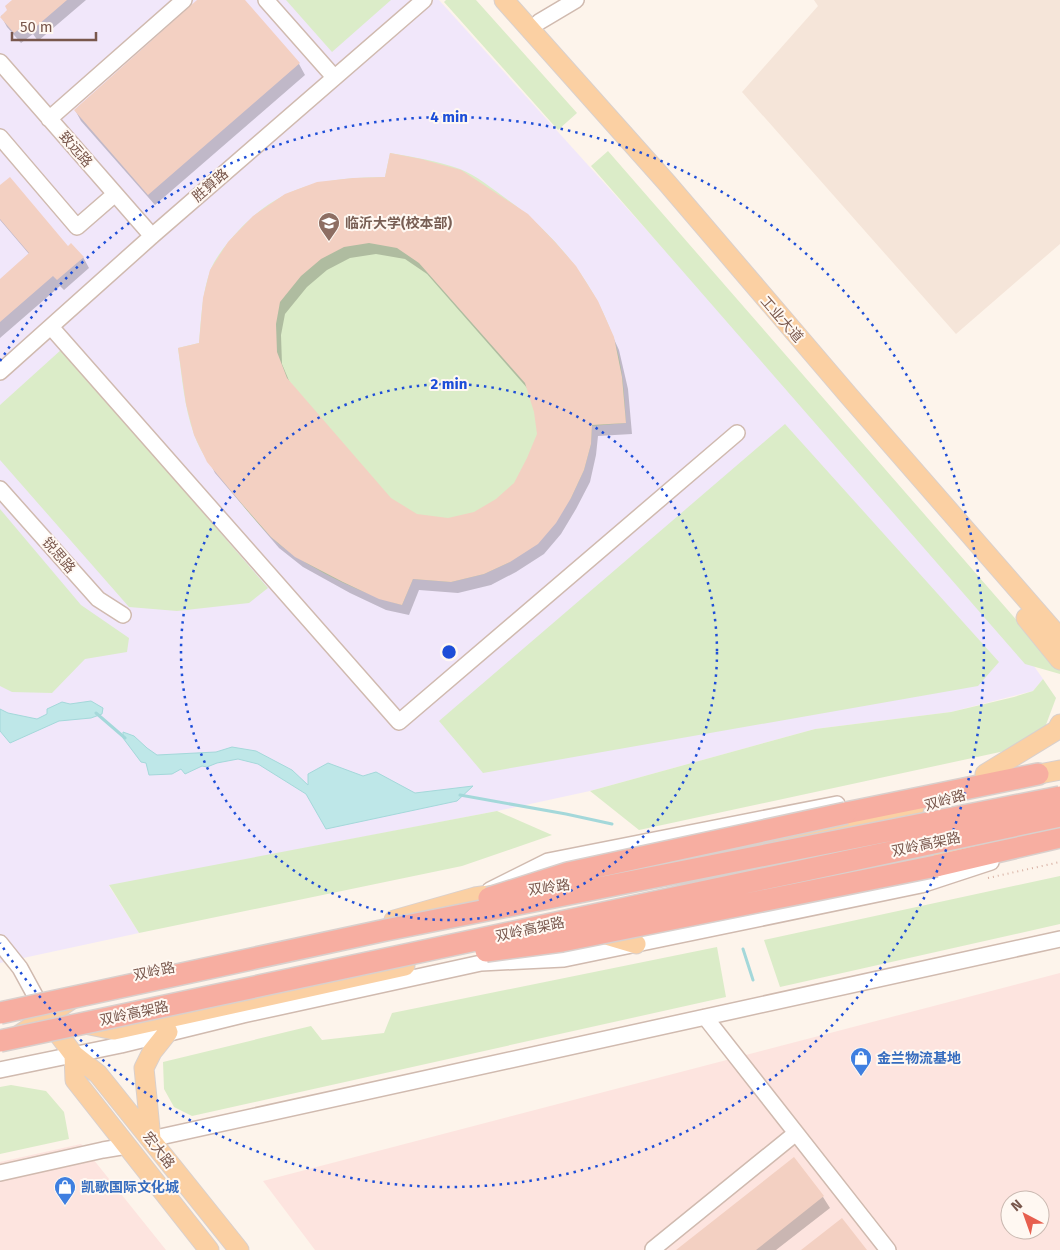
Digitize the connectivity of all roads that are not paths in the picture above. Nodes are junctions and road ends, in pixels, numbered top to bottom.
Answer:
1 (184, 0) edge
2 (266, 0) edge
3 (424, 0) edge
4 (504, 0) edge
5 (520, 0) edge
6 (576, 0) edge
7 (540, 22) junction
8 (2, 70) edge
9 (334, 77) junction
10 (49, 118) junction
11 (2, 144) edge
12 (115, 194) junction
13 (152, 236) junction
14 (51, 326) junction
15 (0, 372) edge
16 (737, 433) dead end
17 (0, 489) edge
18 (1011, 583) junction
19 (123, 615) dead end
20 (1060, 622) edge
21 (1060, 638) edge
22 (1060, 660) edge
23 (1060, 724) edge
24 (1060, 770) edge
25 (985, 774) junction
26 (1038, 774) junction
27 (1060, 797) edge
28 (1060, 816) edge
29 (1060, 837) edge
30 (475, 897) junction
31 (578, 928) junction
32 (386, 930) junction
33 (1060, 939) edge
34 (0, 943) edge
35 (636, 944) junction
36 (349, 967) junction
37 (302, 988) junction
38 (0, 1007) edge
39 (0, 1013) edge
40 (243, 1015) junction
41 (705, 1017) junction
42 (47, 1018) junction
43 (168, 1032) junction
44 (0, 1043) edge
45 (74, 1055) junction
46 (0, 1070) edge
47 (796, 1133) junction
48 (151, 1139) junction
49 (127, 1146) junction
50 (0, 1173) edge
51 (209, 1250) edge
52 (238, 1250) edge
53 (654, 1250) edge
54 (888, 1250) edge

1 - 10 street
2 - 9 street
3 - 9 street, 胜算路
4 - 18 main road, 工业大道
5 - 7 main road, 工业大道
6 - 7 street
7 - 20 main road, 工业大道
8 - 10 street, 致远路
9 - 13 street, 胜算路
10 - 12 street, 致远路
11 - 12 street
12 - 13 street, 致远路
13 - 14 street, 胜算路
14 - 15 street, 胜算路
14 - 16 street
17 - 19 street, 锐思路
18 - 21 main road, 工业大道
18 - 22 main road
23 - 25 main road
24 - 26 main road, 双岭路
25 - 26 street
25 - 30 street
26 - 30 main road, 双岭路
26 - 32 highway, bridge
27 - 32 highway, 双岭高架路, bridge
28 - 36 highway, 双岭高架路, bridge
29 - 31 main road
29 - 35 street
29 - 36 highway, bridge
30 - 42 main road, 双岭路
31 - 35 main road
31 - 37 main road
32 - 39 highway, 双岭高架路, bridge
33 - 41 street
34 - 42 street
35 - 40 street
36 - 44 highway, 双岭高架路, bridge
37 - 40 main road
37 - 42 main road
38 - 42 main road
40 - 43 street
41 - 47 street
41 - 48 street
42 - 44 main road, 双岭路
42 - 45 main road, 宏大路
43 - 45 street
43 - 48 main road
45 - 46 street
45 - 48 main road, 宏大路
45 - 49 main road, 宏大路
47 - 53 street
47 - 54 street
48 - 52 main road, 宏大路
49 - 50 street
49 - 51 main road, 宏大路

